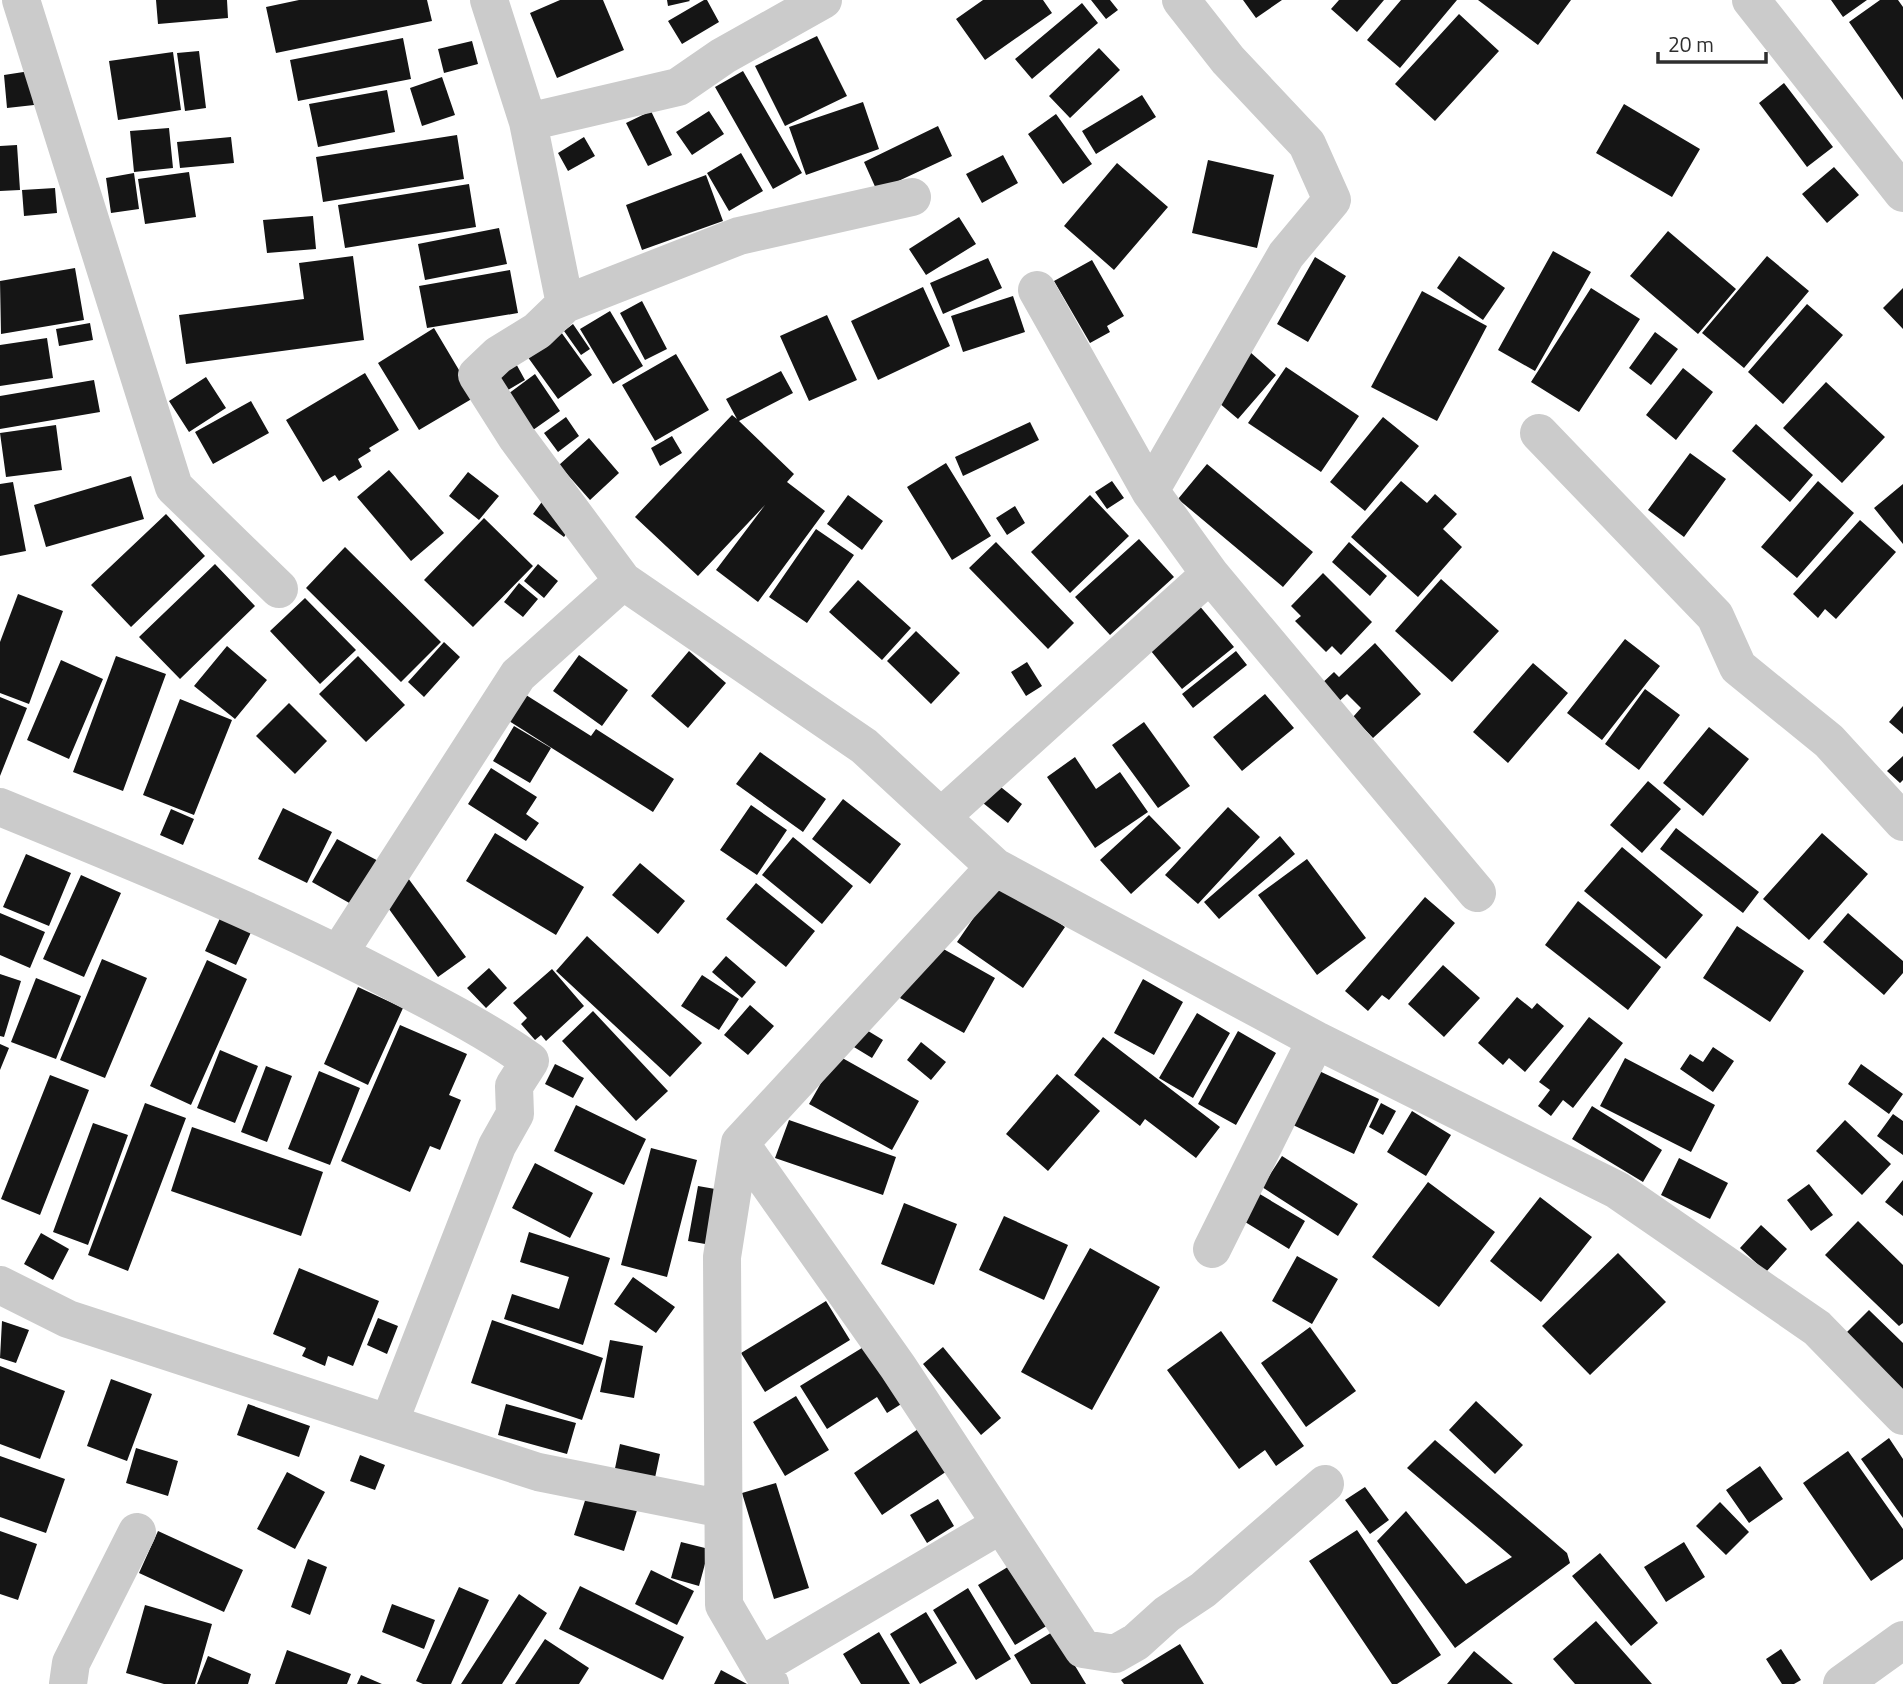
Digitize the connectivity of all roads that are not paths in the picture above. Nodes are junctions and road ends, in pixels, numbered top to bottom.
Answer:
1 (21, 0) edge
2 (489, 0) edge
3 (823, 0) edge
4 (1181, 0) edge
5 (1751, 0) edge
6 (528, 122) junction
7 (1891, 152) edge
8 (1903, 193) edge
9 (912, 197) dead end
10 (1037, 290) dead end
11 (565, 304) junction
12 (1539, 433) dead end
13 (1150, 491) junction
14 (1210, 575) junction
15 (623, 581) junction
16 (279, 589) dead end
17 (0, 807) edge
18 (941, 817) junction
19 (1903, 821) edge
20 (995, 867) junction
21 (1477, 893) dead end
22 (339, 953) junction
23 (1316, 1040) junction
24 (740, 1143) junction
25 (1212, 1249) dead end
26 (0, 1285) edge
27 (1903, 1416) edge
28 (389, 1423) junction
29 (1325, 1484) dead end
30 (723, 1509) junction
31 (1000, 1525) junction
32 (137, 1532) dead end
33 (1903, 1640) edge
34 (766, 1674) edge
35 (68, 1684) edge
36 (1842, 1684) edge

1 - 16 street
2 - 6 street
3 - 6 street
4 - 13 street
5 - 7 street
6 - 11 street
7 - 8 street
9 - 11 street
10 - 13 street
11 - 15 street
12 - 19 street
13 - 14 street
14 - 18 street
14 - 21 street
15 - 18 street
15 - 22 street
17 - 22 street
18 - 20 street
20 - 23 street
20 - 24 street
22 - 28 street
23 - 25 street
23 - 27 street
24 - 30 street
24 - 31 street
26 - 28 street
28 - 30 street
29 - 31 street
30 - 34 street
31 - 34 street
32 - 35 street
33 - 36 street

